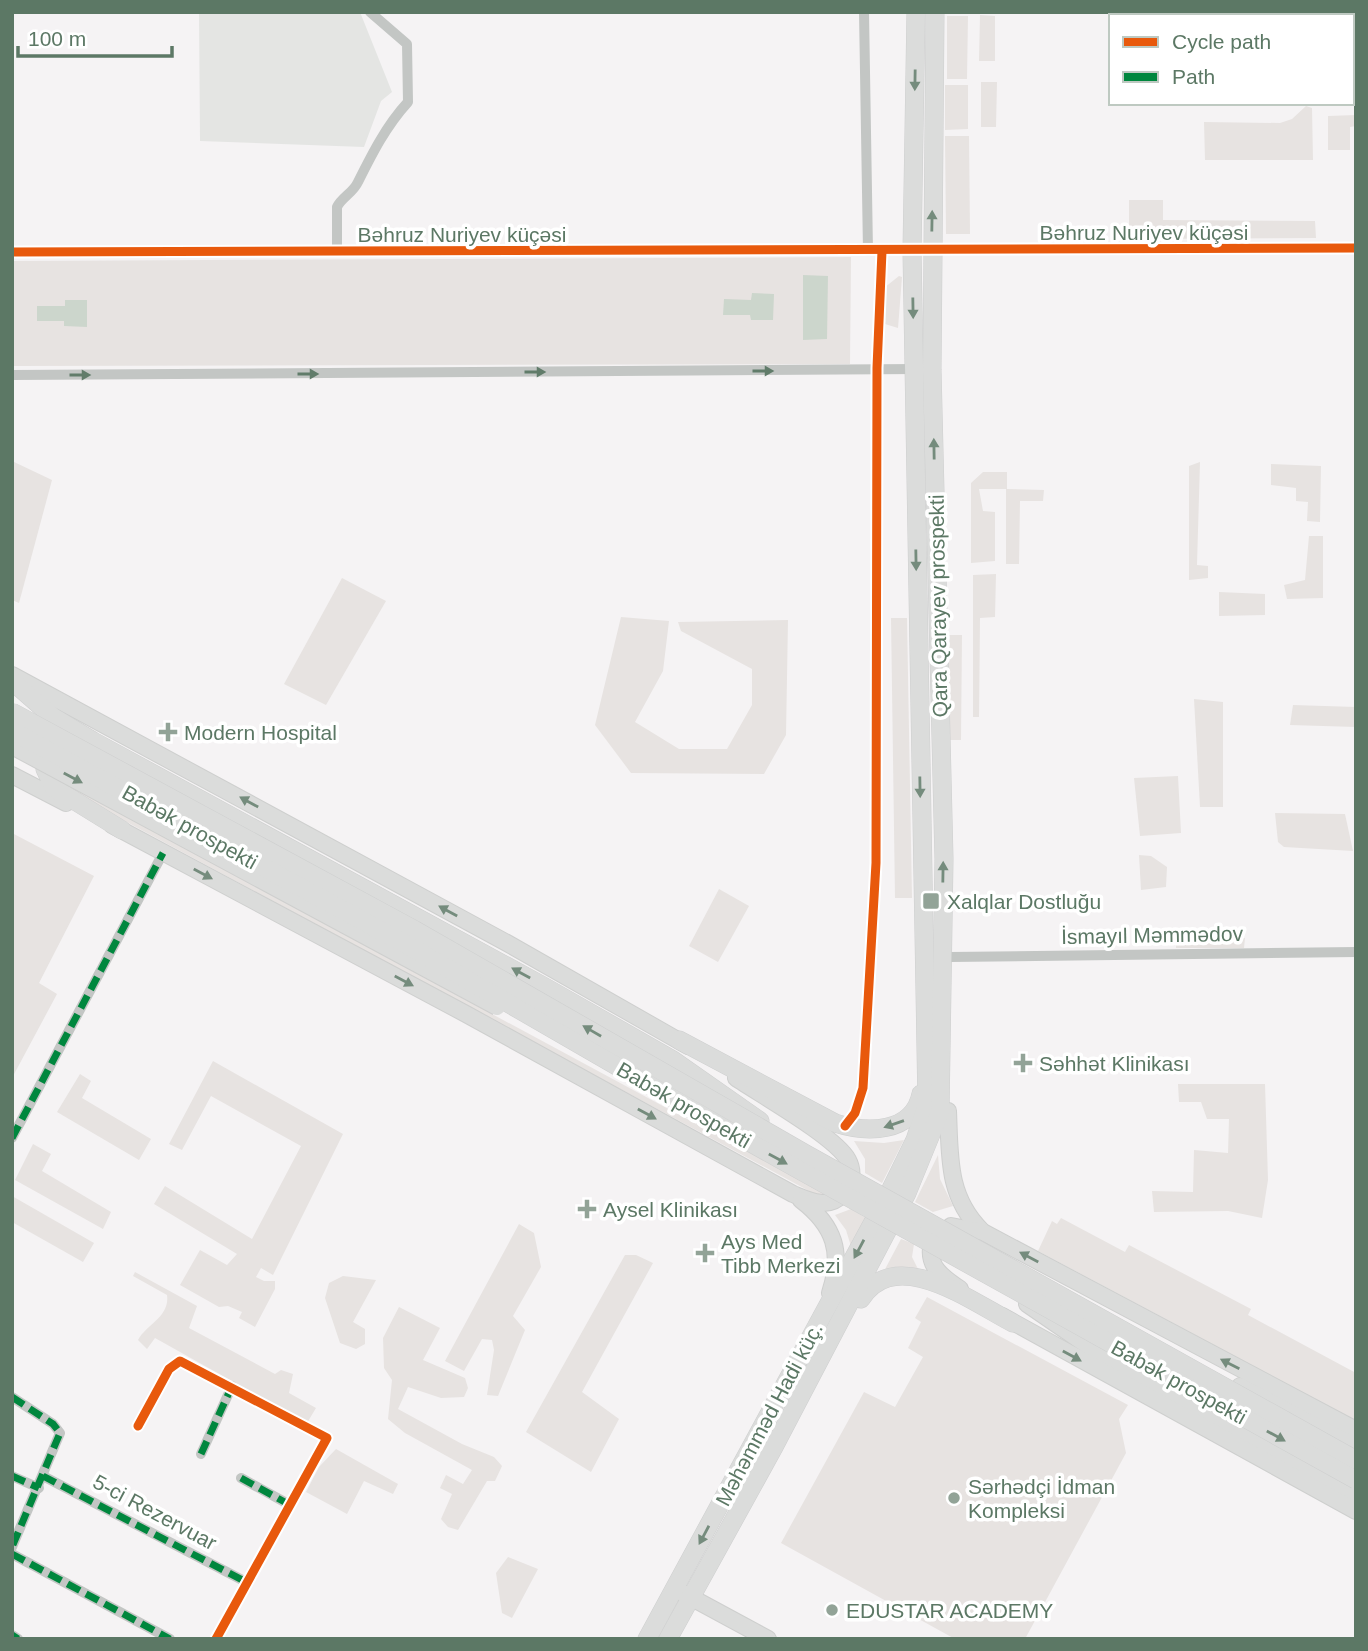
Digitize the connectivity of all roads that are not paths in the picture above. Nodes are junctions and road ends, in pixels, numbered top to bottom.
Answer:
1 (370, 12) edge
2 (864, 12) edge
3 (916, 12) edge
4 (935, 12) edge
5 (1356, 248) edge
6 (868, 251) junction
7 (882, 251) junction
8 (912, 251) junction
9 (932, 251) junction
10 (12, 252) edge
11 (337, 253) junction
12 (877, 368) junction
13 (914, 369) junction
14 (932, 370) junction
15 (12, 375) edge
16 (12, 675) edge
17 (12, 681) edge
18 (12, 712) edge
19 (12, 731) edge
20 (93, 741) junction
21 (12, 747) edge
22 (12, 775) edge
23 (122, 830) junction
24 (163, 853) junction
25 (943, 916) junction
26 (1356, 952) edge
27 (950, 957) junction
28 (942, 1004) junction
29 (924, 1020) junction
30 (679, 1040) junction
31 (948, 1056) junction
32 (948, 1111) junction
33 (845, 1126) junction
34 (724, 1128) junction
35 (12, 1138) edge
36 (806, 1154) junction
37 (899, 1191) junction
38 (793, 1194) junction
39 (983, 1232) junction
40 (987, 1265) junction
41 (859, 1301) junction
42 (821, 1319) junction
43 (1013, 1323) junction
44 (232, 1386) junction
45 (12, 1397) edge
46 (138, 1426) dead end
47 (1356, 1430) edge
48 (774, 1447) junction
49 (1356, 1447) edge
50 (201, 1454) dead end
51 (1356, 1461) edge
52 (12, 1476) edge
53 (240, 1478) dead end
54 (1356, 1480) edge
55 (41, 1482) junction
56 (1356, 1496) edge
57 (290, 1505) junction
58 (1356, 1511) edge
59 (12, 1547) edge
60 (12, 1553) edge
61 (248, 1583) junction
62 (675, 1589) junction
63 (691, 1598) junction
64 (12, 1635) edge
65 (18, 1639) edge
66 (170, 1639) edge
67 (216, 1639) edge
68 (648, 1639) edge
69 (668, 1639) edge
70 (768, 1639) edge

1 - 11 street
2 - 6 street
3 -> 8 main road, Qara Qarayev prospekti
9 -> 4 main road, Qara Qarayev prospekti
5 - 9 street, Bəhruz Nuriyev küçəsi
6 - 7 street, Bəhruz Nuriyev küçəsi
6 - 11 street, Bəhruz Nuriyev küçəsi
7 - 8 street, Bəhruz Nuriyev küçəsi
7 - 12 street
8 - 9 street, Bəhruz Nuriyev küçəsi
8 -> 13 main road, Qara Qarayev prospekti
9 - 14 main road, Qara Qarayev prospekti
10 - 11 street, Bəhruz Nuriyev küçəsi
12 - 13 street
15 -> 12 street
12 - 33 street
13 - 14 street
13 -> 29 main road, Qara Qarayev prospekti
25 -> 14 main road, Qara Qarayev prospekti
30 -> 16 main road
17 - 20 main road
36 -> 18 main road, Babək prospekti, bridge
19 - 34 main road, Babək prospekti, bridge
20 - 23 main road
36 -> 20 main road, bridge
21 -> 34 main road, bridge
22 - 23 main road, Babək prospekti
23 - 24 main road, Babək prospekti
24 - 35 street
24 -> 38 main road, Babək prospekti
25 - 27 street
25 - 28 main road, Qara Qarayev prospekti
26 - 27 street, İsmayıl Məmmədov
27 - 31 street
28 - 31 main road
28 - 37 main road, Qara Qarayev prospekti
29 -> 33 main road
29 - 37 main road, Qara Qarayev prospekti
30 - 33 main road
30 - 38 main road
31 - 32 main road
32 - 39 main road
32 - 41 main road
34 -> 40 main road, Babək prospekti, bridge
36 - 40 main road, Babək prospekti, bridge
37 -> 42 main road, Məhəmməd Hadi küç.
37 - 48 main road, Məhəmməd Hadi küç.
38 - 42 main road
39 - 43 main road, Babək prospekti
47 -> 39 main road, Babək prospekti
40 - 49 main road, bridge
40 - 51 main road, Babək prospekti, bridge
40 -> 54 main road, Babək prospekti, bridge
40 - 56 main road, bridge
41 - 43 main road
41 - 48 main road
42 -> 62 main road, Məhəmməd Hadi küç.
43 -> 58 main road, Babək prospekti
44 - 46 street
44 - 50 street
44 - 57 street
45 - 55 street
48 - 63 main road, Məhəmməd Hadi küç.
52 - 55 street, 5-ci Rezervuar
53 - 57 street
55 - 59 street
55 - 61 street, 5-ci Rezervuar
57 - 61 street
60 - 66 street
61 - 67 street
62 - 63 main road
62 - 68 main road, Məhəmməd Hadi küç.
63 - 69 main road, Məhəmməd Hadi küç.
63 - 70 main road
64 - 65 street

